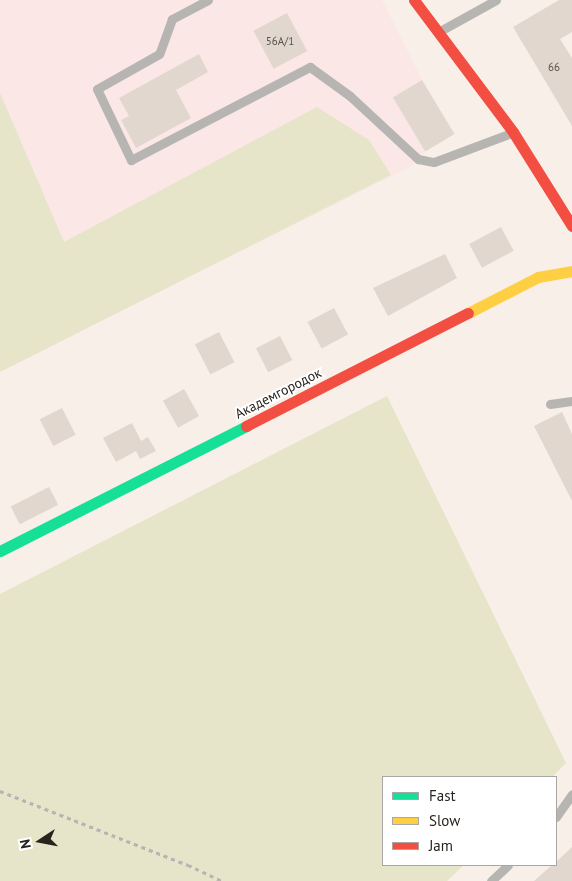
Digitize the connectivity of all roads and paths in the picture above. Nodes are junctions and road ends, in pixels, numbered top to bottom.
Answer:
1 (208, 0) edge
2 (414, 0) edge
3 (496, 0) edge
4 (438, 32) junction
5 (514, 132) junction
6 (572, 226) edge
7 (572, 271) edge
8 (572, 401) edge
9 (550, 404) dead end
10 (0, 551) edge
11 (0, 791) edge
12 (572, 794) edge
13 (557, 815) edge
14 (507, 866) edge
15 (223, 881) edge
16 (491, 881) edge

1 - 5 lane
2 - 4 street
3 - 4 lane
4 - 5 street
5 - 6 street
7 - 10 street, Академгородок
8 - 9 lane
11 - 15 path
12 - 13 lane
14 - 16 lane

